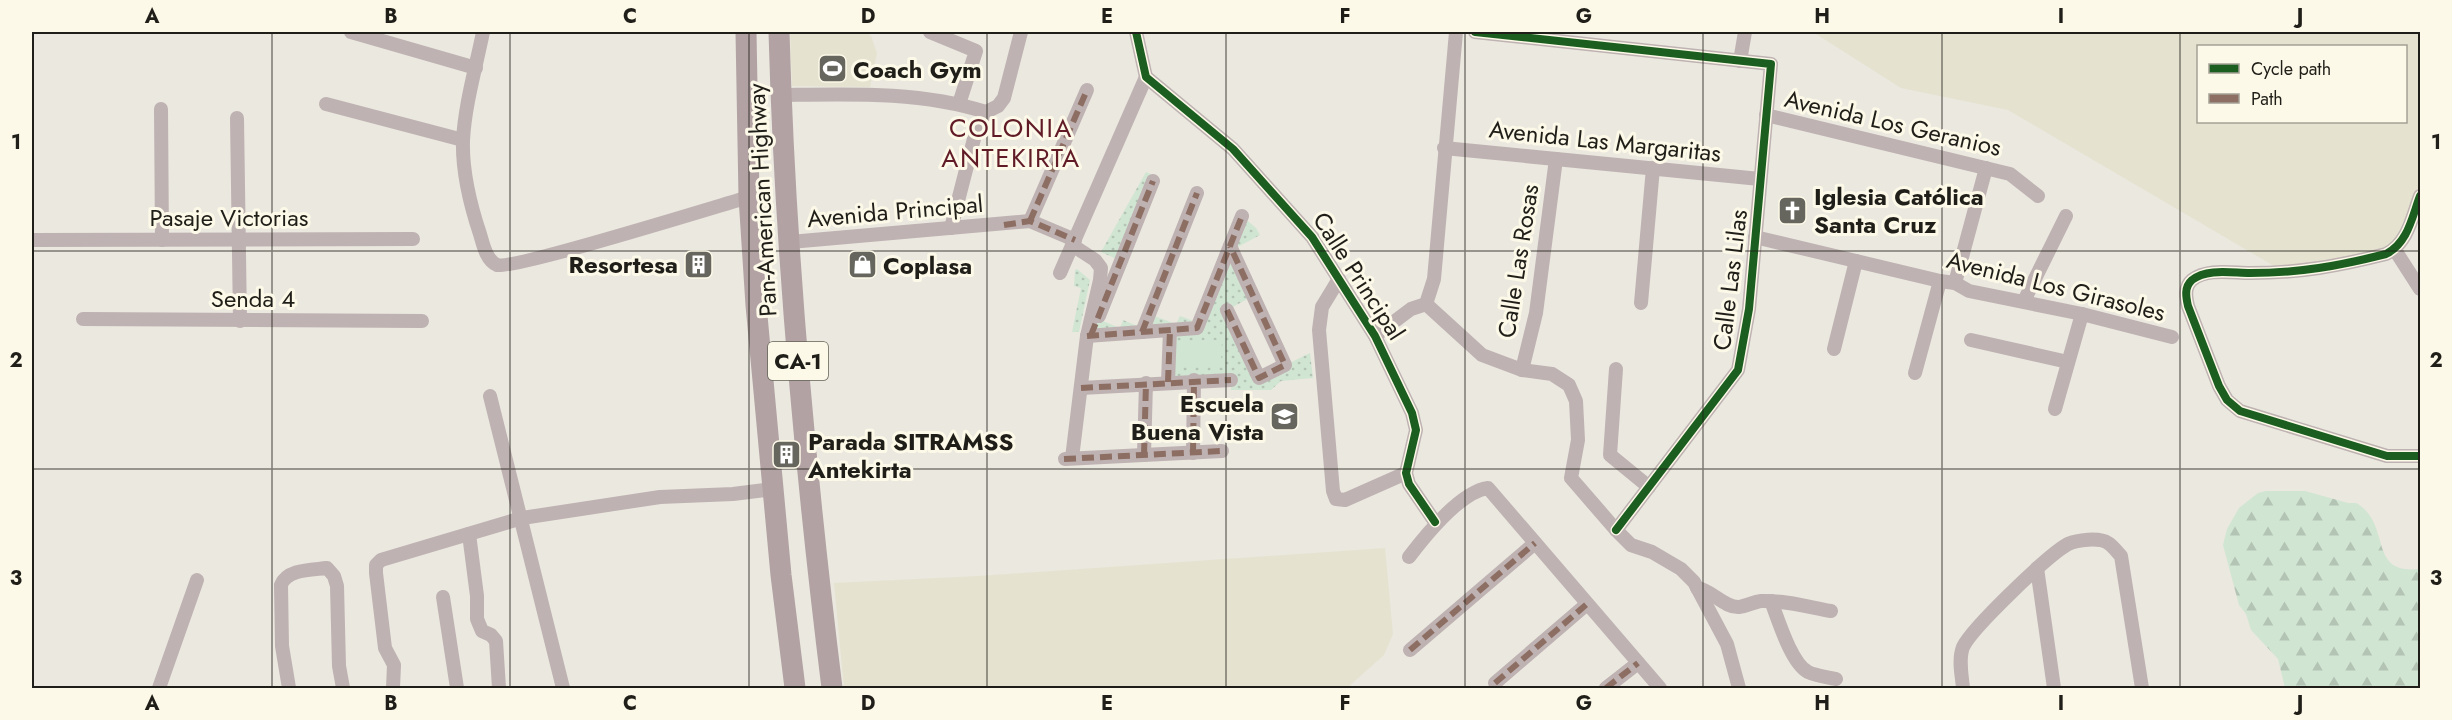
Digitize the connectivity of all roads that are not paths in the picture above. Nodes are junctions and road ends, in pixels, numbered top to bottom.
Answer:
1 (351, 32) edge
2 (483, 32) edge
3 (746, 32) edge
4 (779, 32) edge
5 (930, 32) edge
6 (1020, 32) edge
7 (1136, 32) edge
8 (1456, 32) edge
9 (1475, 32) edge
10 (1745, 32) edge
11 (1740, 61) junction
12 (476, 68) junction
13 (1146, 77) junction
14 (1087, 90) dead end
15 (781, 95) junction
16 (326, 104) dead end
17 (959, 104) junction
18 (161, 109) dead end
19 (986, 112) junction
20 (1766, 115) junction
21 (237, 118) dead end
22 (463, 140) junction
23 (1444, 148) junction
24 (1556, 159) junction
25 (1653, 168) junction
26 (1986, 168) junction
27 (1760, 179) junction
28 (1153, 181) dead end
29 (1197, 193) dead end
30 (2038, 196) dead end
31 (2421, 196) edge
32 (749, 197) junction
33 (1242, 216) dead end
34 (2066, 216) dead end
35 (1030, 220) junction
36 (951, 228) junction
37 (1755, 237) junction
38 (413, 239) dead end
39 (38, 240) edge
40 (162, 240) junction
41 (239, 240) junction
42 (790, 242) junction
43 (1073, 242) junction
44 (1230, 246) junction
45 (2395, 250) junction
46 (1856, 261) junction
47 (1060, 273) dead end
48 (1339, 279) junction
49 (1940, 281) junction
50 (1955, 283) junction
51 (2421, 289) edge
52 (2024, 301) junction
53 (1641, 303) dead end
54 (1426, 304) junction
55 (1227, 310) dead end
56 (2082, 314) junction
57 (83, 319) dead end
58 (240, 321) junction
59 (422, 321) dead end
60 (1170, 330) junction
61 (1142, 332) junction
62 (1089, 336) junction
63 (1375, 336) junction
64 (2172, 337) dead end
65 (1971, 340) dead end
66 (1834, 349) dead end
67 (2068, 362) junction
68 (1616, 369) dead end
69 (1522, 370) junction
70 (1915, 373) dead end
71 (1194, 380) junction
72 (1231, 380) dead end
73 (1168, 382) junction
74 (1146, 383) junction
75 (1081, 388) junction
76 (490, 396) dead end
77 (2055, 409) dead end
78 (1222, 451) dead end
79 (1193, 453) junction
80 (1144, 454) junction
81 (2421, 456) edge
82 (1406, 473) junction
83 (1649, 487) junction
84 (772, 489) junction
85 (522, 518) junction
86 (1436, 522) junction
87 (1616, 531) junction
88 (469, 534) junction
89 (1535, 543) junction
90 (1408, 557) dead end
91 (2037, 568) junction
92 (197, 580) dead end
93 (1697, 588) junction
94 (443, 597) dead end
95 (1771, 601) junction
96 (1587, 604) junction
97 (1831, 611) dead end
98 (1410, 650) dead end
99 (1638, 663) junction
100 (1836, 679) dead end
101 (1495, 683) dead end
102 (159, 688) edge
103 (289, 688) edge
104 (343, 688) edge
105 (393, 688) edge
106 (457, 688) edge
107 (499, 688) edge
108 (563, 688) edge
109 (795, 688) edge
110 (832, 688) edge
111 (1606, 688) edge
112 (1660, 688) edge
113 (1738, 688) edge
114 (1963, 688) edge
115 (2054, 688) edge
116 (2142, 688) edge

1 - 12 street
2 - 12 street
3 - 32 highway, Pan-American Highway / CA-1
4 - 15 highway, Pan-American Highway / CA-1
5 - 17 street
6 - 19 street
7 - 13 street
8 - 23 street
9 - 11 street
10 - 11 street
11 - 20 street, Calle Las Lilas
12 - 22 street
13 - 43 street
13 - 48 street, Calle Principal
14 - 35 street
15 - 17 street
15 - 42 highway, Pan-American Highway / CA-1
16 - 22 street
17 - 19 street
18 - 40 street
19 - 36 street
20 - 26 street, Avenida Los Geranios
20 - 27 street, Calle Las Lilas
21 - 41 street
22 - 32 street
23 - 24 street, Avenida Las Margaritas
23 - 54 street
24 - 25 street, Avenida Las Margaritas
24 - 69 street, Calle Las Rosas
25 - 27 street, Avenida Las Margaritas
25 - 53 street
26 - 30 street, Avenida Los Geranios
26 - 50 street
27 - 37 street, Calle Las Lilas
28 - 62 street
29 - 61 street
31 - 45 street
32 - 84 highway, Pan-American Highway / CA-1
33 - 44 street
34 - 52 street
35 - 36 street, Avenida Principal
35 - 43 street
36 - 42 street, Avenida Principal
37 - 46 street, Avenida Los Girasoles
37 - 83 street, Calle Las Lilas
38 - 41 street, Pasaje Victorias
39 - 40 street, Pasaje Victorias
40 - 41 street, Pasaje Victorias
41 - 58 street
42 - 110 highway, Pan-American Highway / CA-1
43 - 47 street
43 - 62 street
44 - 55 street
44 - 60 street
45 - 51 street
45 - 81 street
46 - 49 street, Avenida Los Girasoles
46 - 66 street
48 - 63 street, Calle Principal
48 - 82 street
49 - 50 street, Avenida Los Girasoles
49 - 70 street
50 - 52 street, Avenida Los Girasoles
52 - 56 street, Avenida Los Girasoles
54 - 63 street
54 - 69 street
56 - 64 street, Avenida Los Girasoles
56 - 67 street
57 - 58 street, Senda 4
58 - 59 street, Senda 4
60 - 61 street
60 - 73 street
61 - 62 street
62 - 75 street
63 - 82 street, Calle Principal
65 - 67 street
67 - 77 street
68 - 83 street
69 - 87 street
71 - 72 street
71 - 73 street
71 - 79 street
73 - 74 street
74 - 75 street
74 - 80 street
75 - 80 street
76 - 85 street
78 - 79 street
79 - 80 street
82 - 86 street
83 - 87 street, Calle Las Lilas
84 - 85 street
84 - 109 highway, Pan-American Highway / CA-1
85 - 88 street
85 - 108 street
86 - 89 street
86 - 90 street
87 - 93 street
88 - 105 street
88 - 107 street
89 - 96 street
89 - 98 street
91 - 114 street
91 - 115 street
91 - 116 street
92 - 102 street
93 - 95 street
93 - 113 street
94 - 106 street
95 - 97 street
95 - 100 street
96 - 99 street
96 - 101 street
99 - 111 street
99 - 112 street
103 - 104 street

